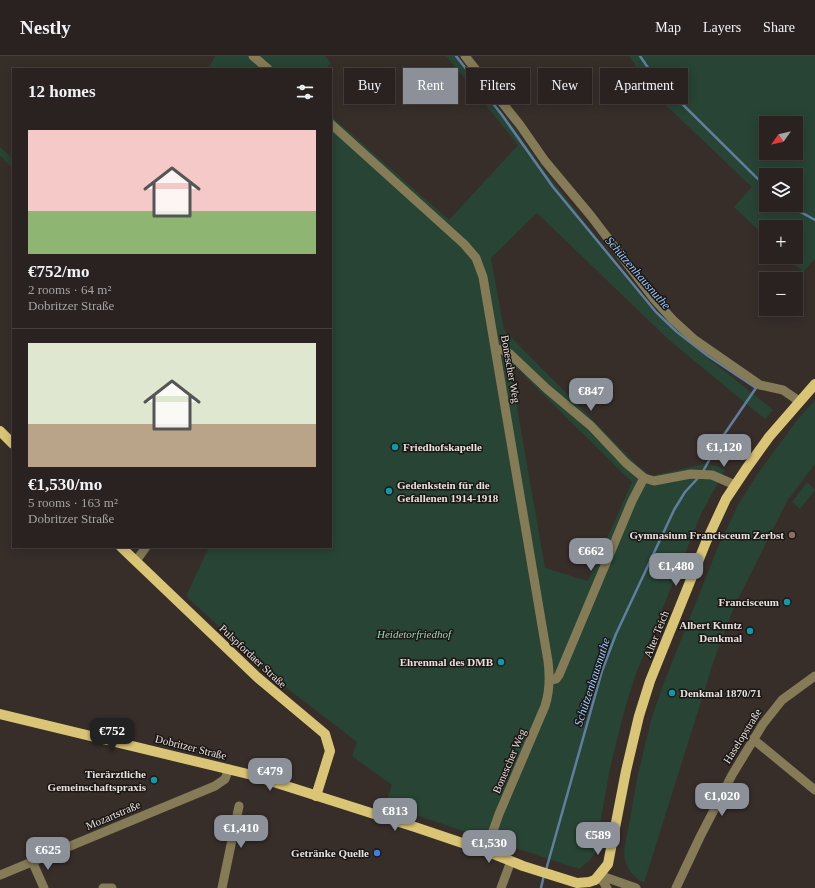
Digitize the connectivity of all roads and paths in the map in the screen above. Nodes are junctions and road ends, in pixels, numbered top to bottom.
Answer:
1 (252, 56) edge
2 (465, 56) edge
3 (267, 68) edge
4 (332, 125) edge
5 (496, 349) junction
6 (815, 384) edge
7 (799, 401) junction
8 (0, 431) edge
9 (12, 443) edge
10 (644, 478) junction
11 (735, 485) junction
12 (122, 548) edge
13 (145, 548) edge
14 (136, 561) junction
15 (815, 676) edge
16 (550, 680) junction
17 (0, 714) edge
18 (753, 739) junction
19 (229, 769) junction
20 (815, 790) edge
21 (316, 796) junction
22 (239, 806) dead end
23 (486, 851) junction
24 (32, 861) junction
25 (511, 861) junction
26 (0, 875) edge
27 (599, 875) junction
28 (44, 888) edge
29 (103, 888) edge
30 (112, 888) edge
31 (222, 888) edge
32 (501, 888) edge
33 (607, 888) edge
34 (636, 888) edge
35 (676, 888) edge

1 - 3 street
2 - 7 street
4 - 5 street, Bonescher Weg
5 - 10 street
5 - 16 street, Bonescher Weg
6 - 7 main road, Alter Teich
7 - 11 main road, Alter Teich
8 - 9 main road
10 - 11 street
10 - 16 street
11 - 27 main road, Alter Teich
12 - 14 main road, Pulspfordaer Straße
13 - 14 street
14 - 21 main road, Pulspfordaer Straße
15 - 18 street, Haselopstraße
16 - 23 street, Bonescher Weg
17 - 19 main road, Dobritzer Straße
18 - 20 street
18 - 35 street, Haselopstraße
19 - 21 main road, Dobritzer Straße
19 - 24 street, Mozartstraße
21 - 23 main road, Dobritzer Straße
22 - 31 street
23 - 25 main road, Dobritzer Straße
24 - 26 street, Mozartstraße
24 - 28 street
25 - 27 main road, Dobritzer Straße
25 - 32 street
27 - 33 street
27 - 34 street
29 - 30 street

